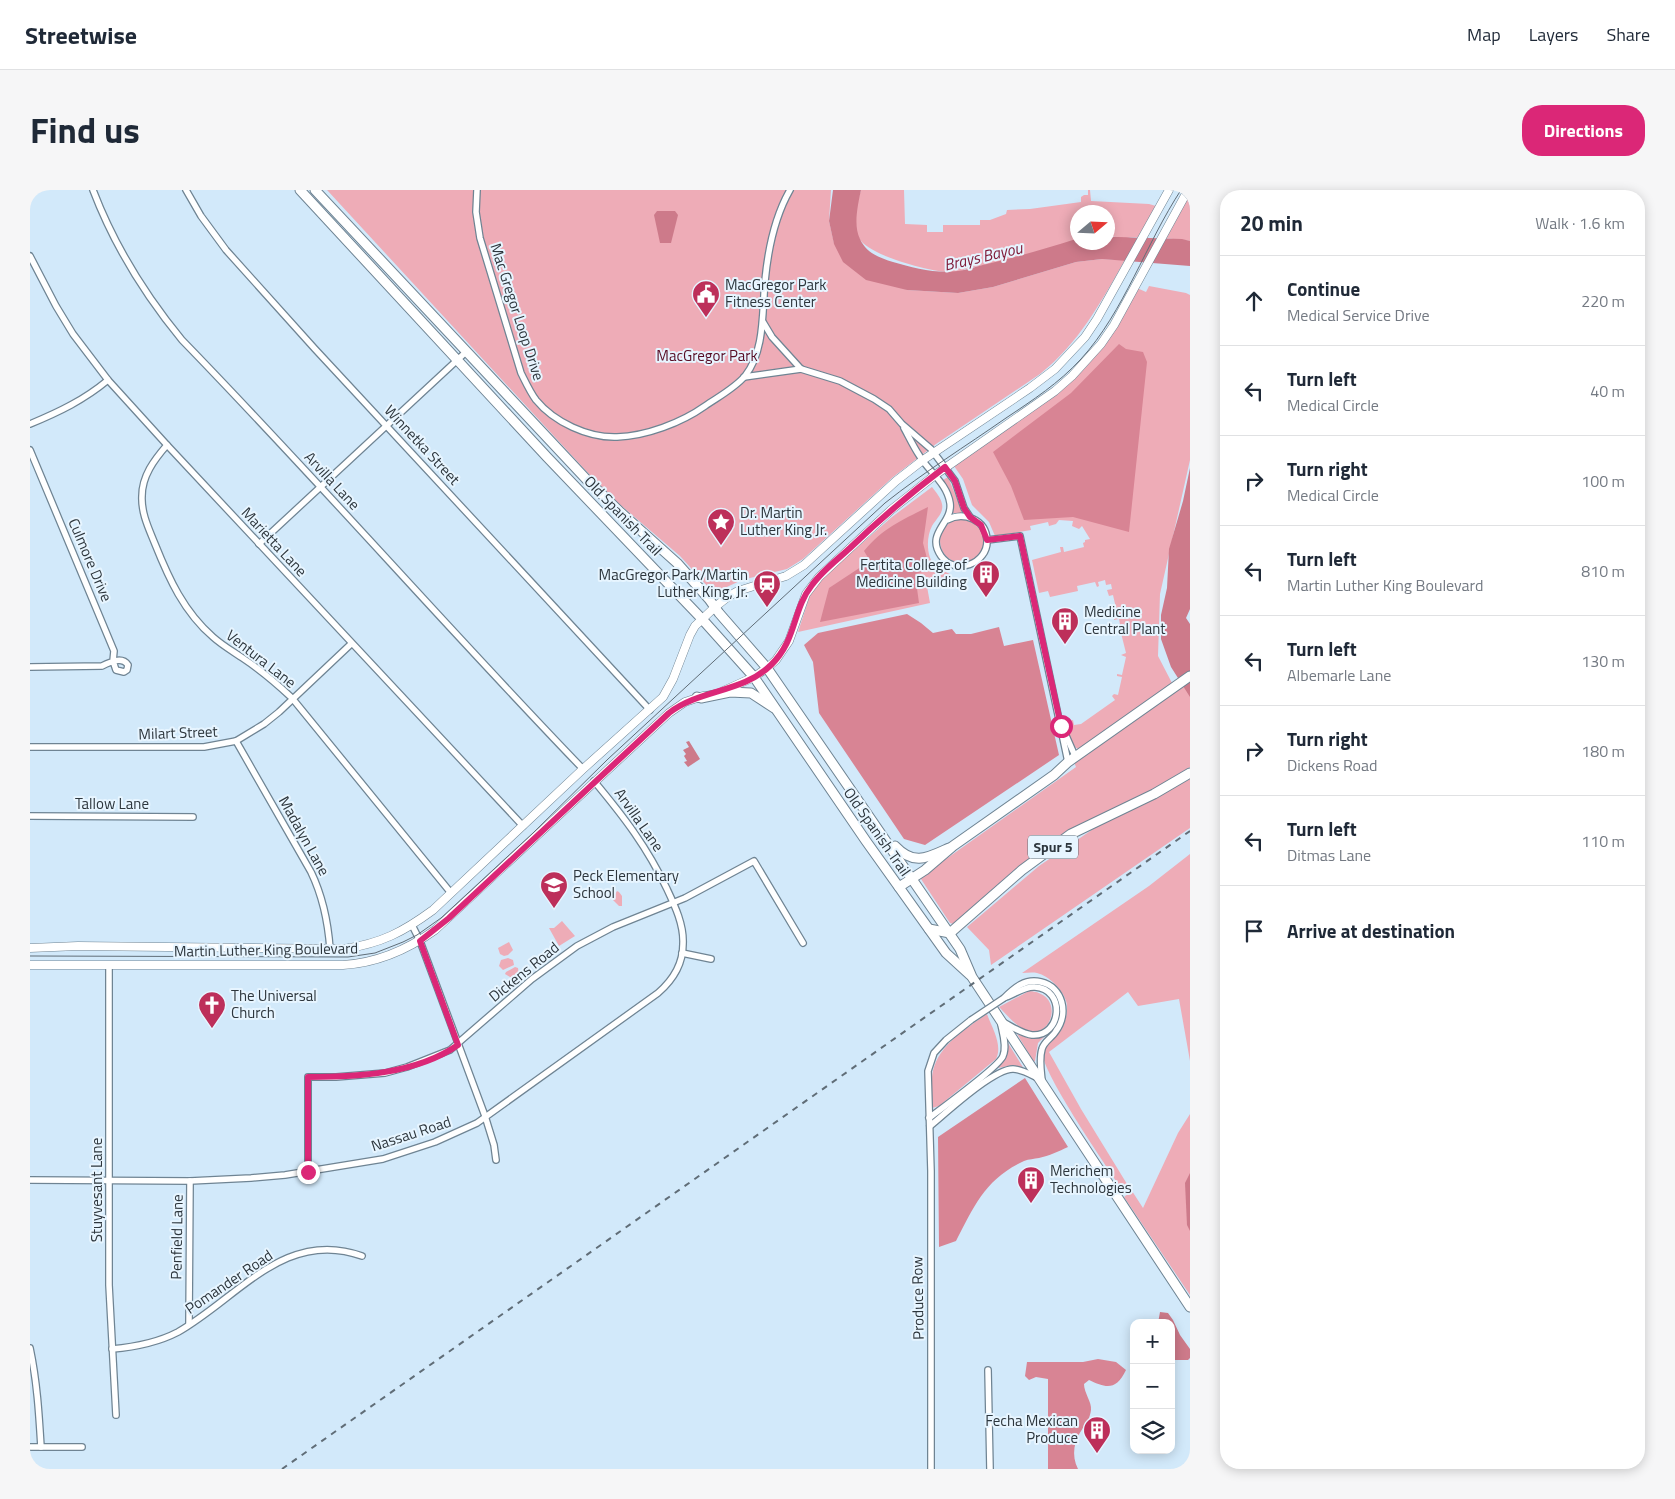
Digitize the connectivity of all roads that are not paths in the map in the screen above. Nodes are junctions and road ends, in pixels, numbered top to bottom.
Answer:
1 (93, 190) edge
2 (186, 190) edge
3 (300, 190) edge
4 (315, 190) edge
5 (477, 190) edge
6 (790, 190) edge
7 (1169, 190) edge
8 (1188, 190) edge
9 (30, 256) edge
10 (762, 322) junction
11 (467, 350) junction
12 (458, 359) junction
13 (801, 369) junction
14 (744, 377) junction
15 (108, 380) junction
16 (30, 424) edge
17 (902, 424) junction
18 (387, 426) junction
19 (166, 446) junction
20 (30, 450) edge
21 (934, 452) junction
22 (923, 460) junction
23 (945, 467) junction
24 (934, 475) junction
25 (320, 486) junction
26 (970, 517) junction
27 (947, 520) junction
28 (987, 540) junction
29 (260, 544) junction
30 (714, 607) junction
31 (702, 619) junction
32 (351, 644) junction
33 (113, 661) junction
34 (30, 667) edge
35 (767, 668) junction
36 (128, 670) dead end
37 (1190, 676) edge
38 (754, 677) junction
39 (697, 697) junction
40 (292, 698) junction
41 (650, 710) junction
42 (778, 711) junction
43 (236, 741) junction
44 (30, 747) edge
45 (1071, 759) junction
46 (583, 769) junction
47 (1190, 772) edge
48 (594, 781) junction
49 (30, 816) edge
50 (193, 817) dead end
51 (875, 823) junction
52 (522, 826) junction
53 (953, 846) junction
54 (913, 878) junction
55 (899, 887) junction
56 (451, 893) junction
57 (673, 903) junction
58 (412, 925) junction
59 (929, 929) junction
60 (950, 934) junction
61 (420, 941) junction
62 (803, 943) dead end
63 (30, 948) edge
64 (330, 949) junction
65 (682, 953) junction
66 (711, 958) dead end
67 (109, 964) junction
68 (30, 965) edge
69 (972, 977) junction
70 (1004, 998) junction
71 (1001, 1020) junction
72 (458, 1045) junction
73 (1042, 1080) junction
74 (485, 1116) junction
75 (929, 1118) junction
76 (930, 1126) junction
77 (496, 1160) dead end
78 (308, 1172) junction
79 (30, 1180) edge
80 (109, 1180) junction
81 (190, 1181) junction
82 (362, 1256) dead end
83 (1190, 1307) edge
84 (189, 1324) junction
85 (30, 1348) edge
86 (112, 1349) junction
87 (988, 1370) dead end
88 (116, 1415) dead end
89 (30, 1447) edge
90 (41, 1447) junction
91 (82, 1447) dead end
92 (931, 1469) edge
93 (990, 1469) edge

1 - 25 street, Arvilla Lane
2 - 18 street, Winnetka Street
3 - 12 main road, Old Spanish Trail
4 - 11 main road, Old Spanish Trail
5 - 14 street, Mac Gregor Loop Drive
6 - 10 street, Mac Gregor Loop Drive
7 - 21 main road, Martin Luther King Boulevard
8 - 23 main road, Martin Luther King Boulevard
9 - 15 street, Marietta Lane
10 - 13 street
10 - 14 street, Mac Gregor Loop Drive
11 - 12 street
11 - 30 main road, Old Spanish Trail
12 - 18 street
12 - 31 main road, Old Spanish Trail
13 - 14 street
13 - 17 street
15 - 16 street
15 - 19 street, Marietta Lane
17 - 21 street
17 - 22 street
18 - 25 street
18 - 41 street, Winnetka Street
19 - 29 street, Marietta Lane
19 - 40 street, Ventura Lane
20 - 33 street, Culmore Drive
21 - 22 main road, Martin Luther King Boulevard
21 - 23 street
22 - 24 street
22 - 30 main road, Martin Luther King Boulevard
23 - 24 main road, Martin Luther King Boulevard
23 - 26 street
24 - 27 street
24 - 35 main road, Martin Luther King Boulevard
25 - 29 street
25 - 46 street, Arvilla Lane
26 - 27 street
26 - 28 street
27 - 28 street
28 - 45 street
29 - 32 street, Marietta Lane
30 - 31 main road, Martin Luther King Boulevard
30 - 35 main road, Old Spanish Trail
31 - 38 main road, Old Spanish Trail
31 - 41 main road, Martin Luther King Boulevard
32 - 40 street, Milart Street
32 - 52 street, Marietta Lane
33 - 34 street
33 - 36 street
35 - 38 main road, Martin Luther King Boulevard
35 - 51 main road, Old Spanish Trail
37 - 45 main road
38 - 39 main road, Martin Luther King Boulevard
38 - 42 main road, Old Spanish Trail
39 - 42 main road
39 - 48 main road, Martin Luther King Boulevard
40 - 43 street, Milart Street
40 - 56 street, Ventura Lane
41 - 46 main road, Martin Luther King Boulevard
42 - 55 main road, Old Spanish Trail
43 - 44 street, Milart Street
43 - 64 street, Madalyn Lane
45 - 53 main road
46 - 52 main road, Martin Luther King Boulevard
47 - 60 main road, Spur 5 / Spur 5
48 - 57 street, Arvilla Lane
48 - 61 main road, Martin Luther King Boulevard
49 - 50 street, Tallow Lane
51 - 53 main road
51 - 54 main road, Old Spanish Trail
52 - 56 main road, Martin Luther King Boulevard
53 - 54 main road
54 - 55 main road
54 - 60 main road, Old Spanish Trail
55 - 59 main road, Old Spanish Trail
56 - 58 main road, Martin Luther King Boulevard
57 - 62 street, Dickens Road
57 - 65 street, Nassau Road
57 - 72 street, Dickens Road
58 - 61 street
58 - 64 main road, Martin Luther King Boulevard
59 - 60 main road
59 - 69 main road, Old Spanish Trail
60 - 69 main road, Old Spanish Trail
61 - 67 main road, Martin Luther King Boulevard
61 - 72 street
63 - 64 main road, Martin Luther King Boulevard
65 - 66 street
65 - 74 street, Nassau Road
67 - 68 main road, Martin Luther King Boulevard
67 - 80 street, Stuyvesant Lane
69 - 71 main road, Old Spanish Trail
70 - 71 street, Produce Row
70 - 73 street, Produce Row
70 - 75 street, Produce Row, bridge
71 - 73 main road, Old Spanish Trail
71 - 75 street
72 - 74 street
72 - 78 street, Dickens Road
73 - 76 street
73 - 83 main road, Old Spanish Trail
74 - 77 street
74 - 78 street, Nassau Road
75 - 76 street, Produce Row
76 - 92 street, Produce Row
78 - 81 street, Nassau Road
79 - 80 street, Nassau Road
80 - 81 street, Nassau Road
80 - 86 street, Stuyvesant Lane
81 - 84 street, Penfield Lane
82 - 84 street, Pomander Road
84 - 86 street, Pomander Road
85 - 90 street
86 - 88 street, Stuyvesant Lane
87 - 93 street
89 - 90 street
90 - 91 street

